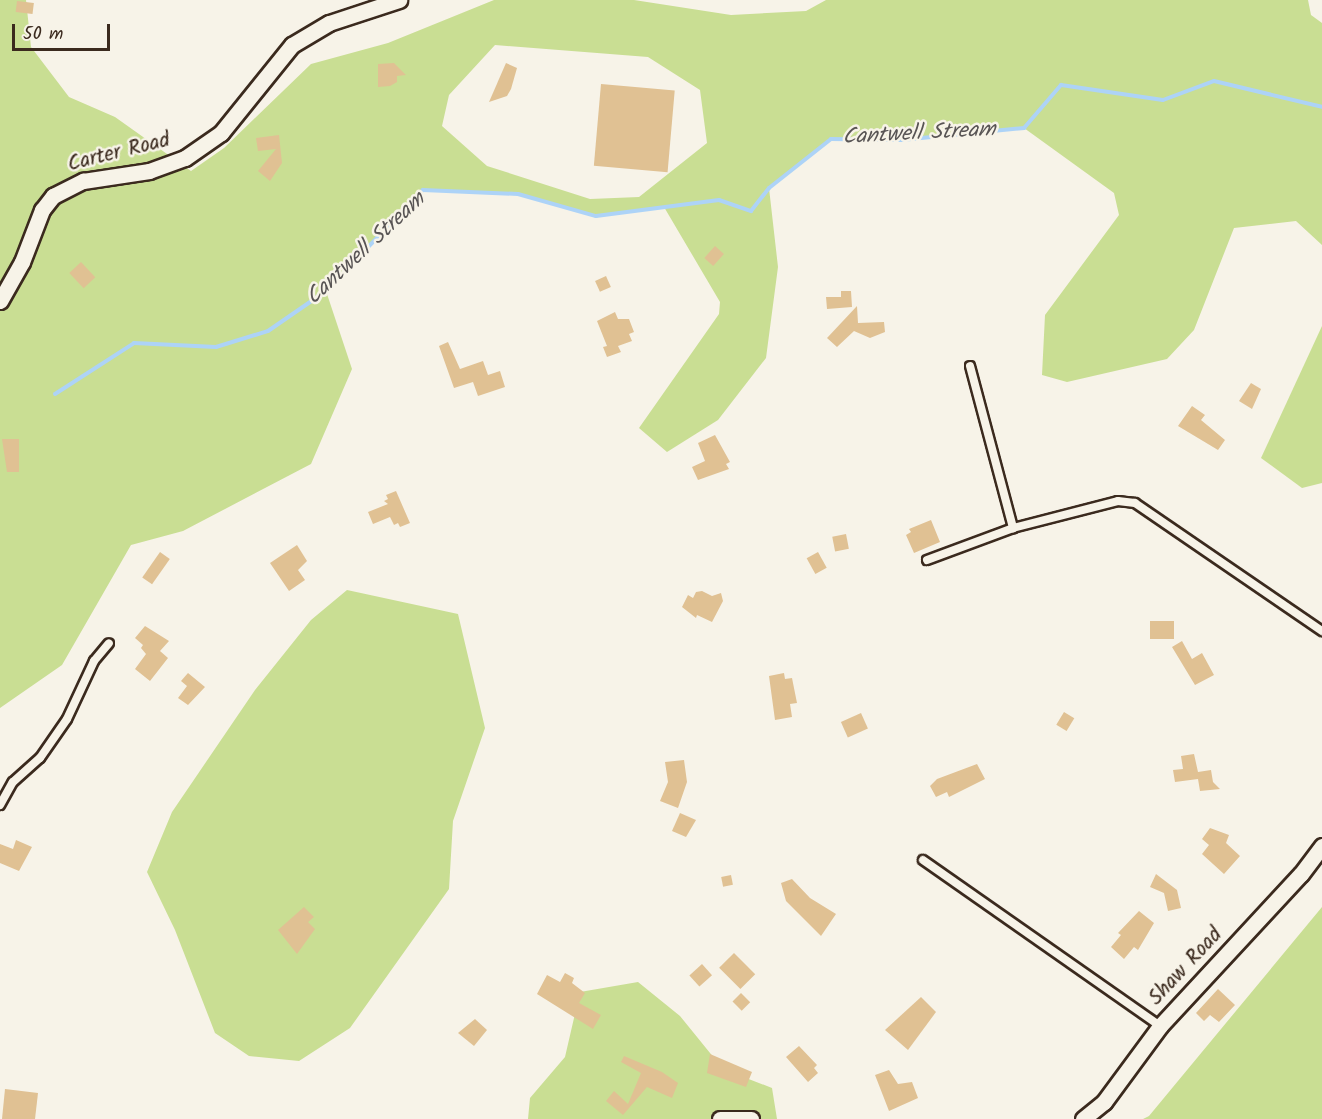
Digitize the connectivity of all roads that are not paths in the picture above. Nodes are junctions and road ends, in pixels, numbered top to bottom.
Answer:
1 (399, 0) edge
2 (0, 301) edge
3 (970, 366) dead end
4 (1013, 528) junction
5 (927, 560) dead end
6 (1322, 631) edge
7 (109, 643) dead end
8 (0, 805) edge
9 (1322, 846) edge
10 (923, 860) dead end
11 (1160, 1026) junction
12 (720, 1119) edge
13 (751, 1119) edge
14 (1083, 1119) edge

1 - 2 street, Carter Road
3 - 4 lane
4 - 5 lane
4 - 6 lane
7 - 8 lane
9 - 11 street, Shaw Road
10 - 11 lane
11 - 14 street, Shaw Road
12 - 13 street

